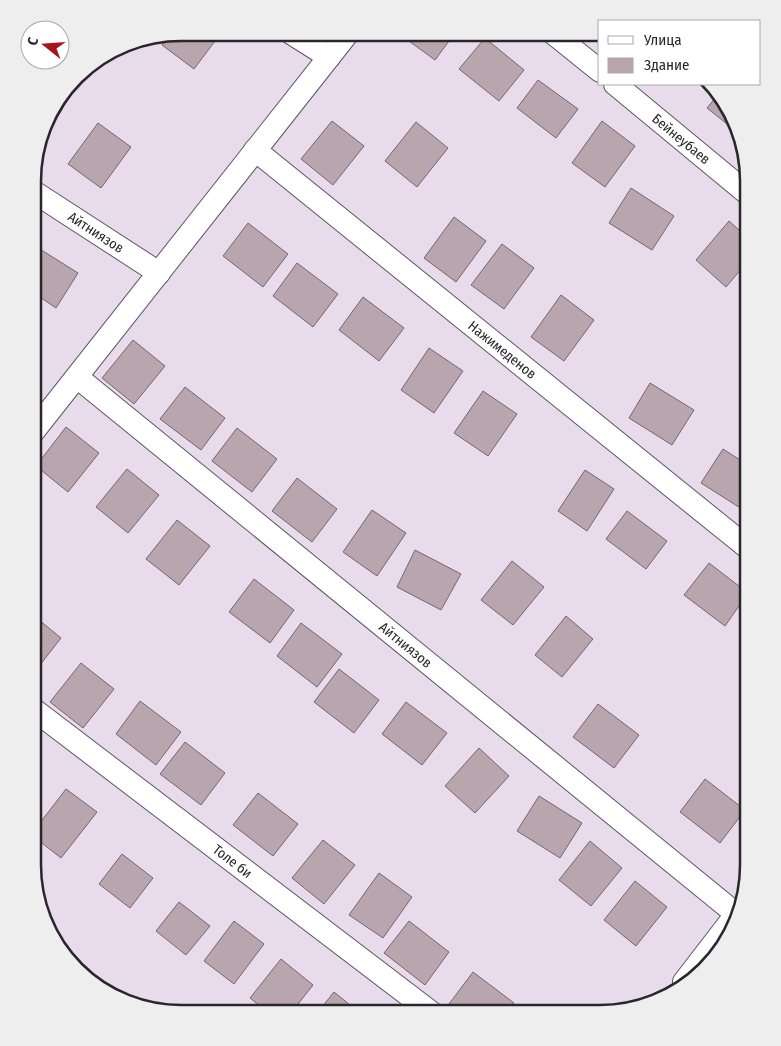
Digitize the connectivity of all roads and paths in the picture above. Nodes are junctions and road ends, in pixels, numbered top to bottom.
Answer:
1 (304, 41) edge
2 (342, 41) edge
3 (563, 41) edge
4 (329, 57) junction
5 (598, 69) edge
6 (616, 85) edge
7 (255, 150) junction
8 (740, 187) edge
9 (41, 197) edge
10 (159, 273) junction
11 (77, 377) junction
12 (41, 422) edge
13 (739, 541) edge
14 (41, 715) edge
15 (732, 910) edge
16 (721, 933) edge
17 (697, 965) edge
18 (422, 1005) edge

1 - 4 street
2 - 4 street
3 - 5 street
4 - 7 street
6 - 8 street, Бейнеубаев
7 - 10 street
7 - 13 street, Нажимеденов
9 - 10 street, Айтниязов
10 - 11 street
11 - 12 street
11 - 15 street, Айтниязов
14 - 18 street, Толе би
16 - 17 street

